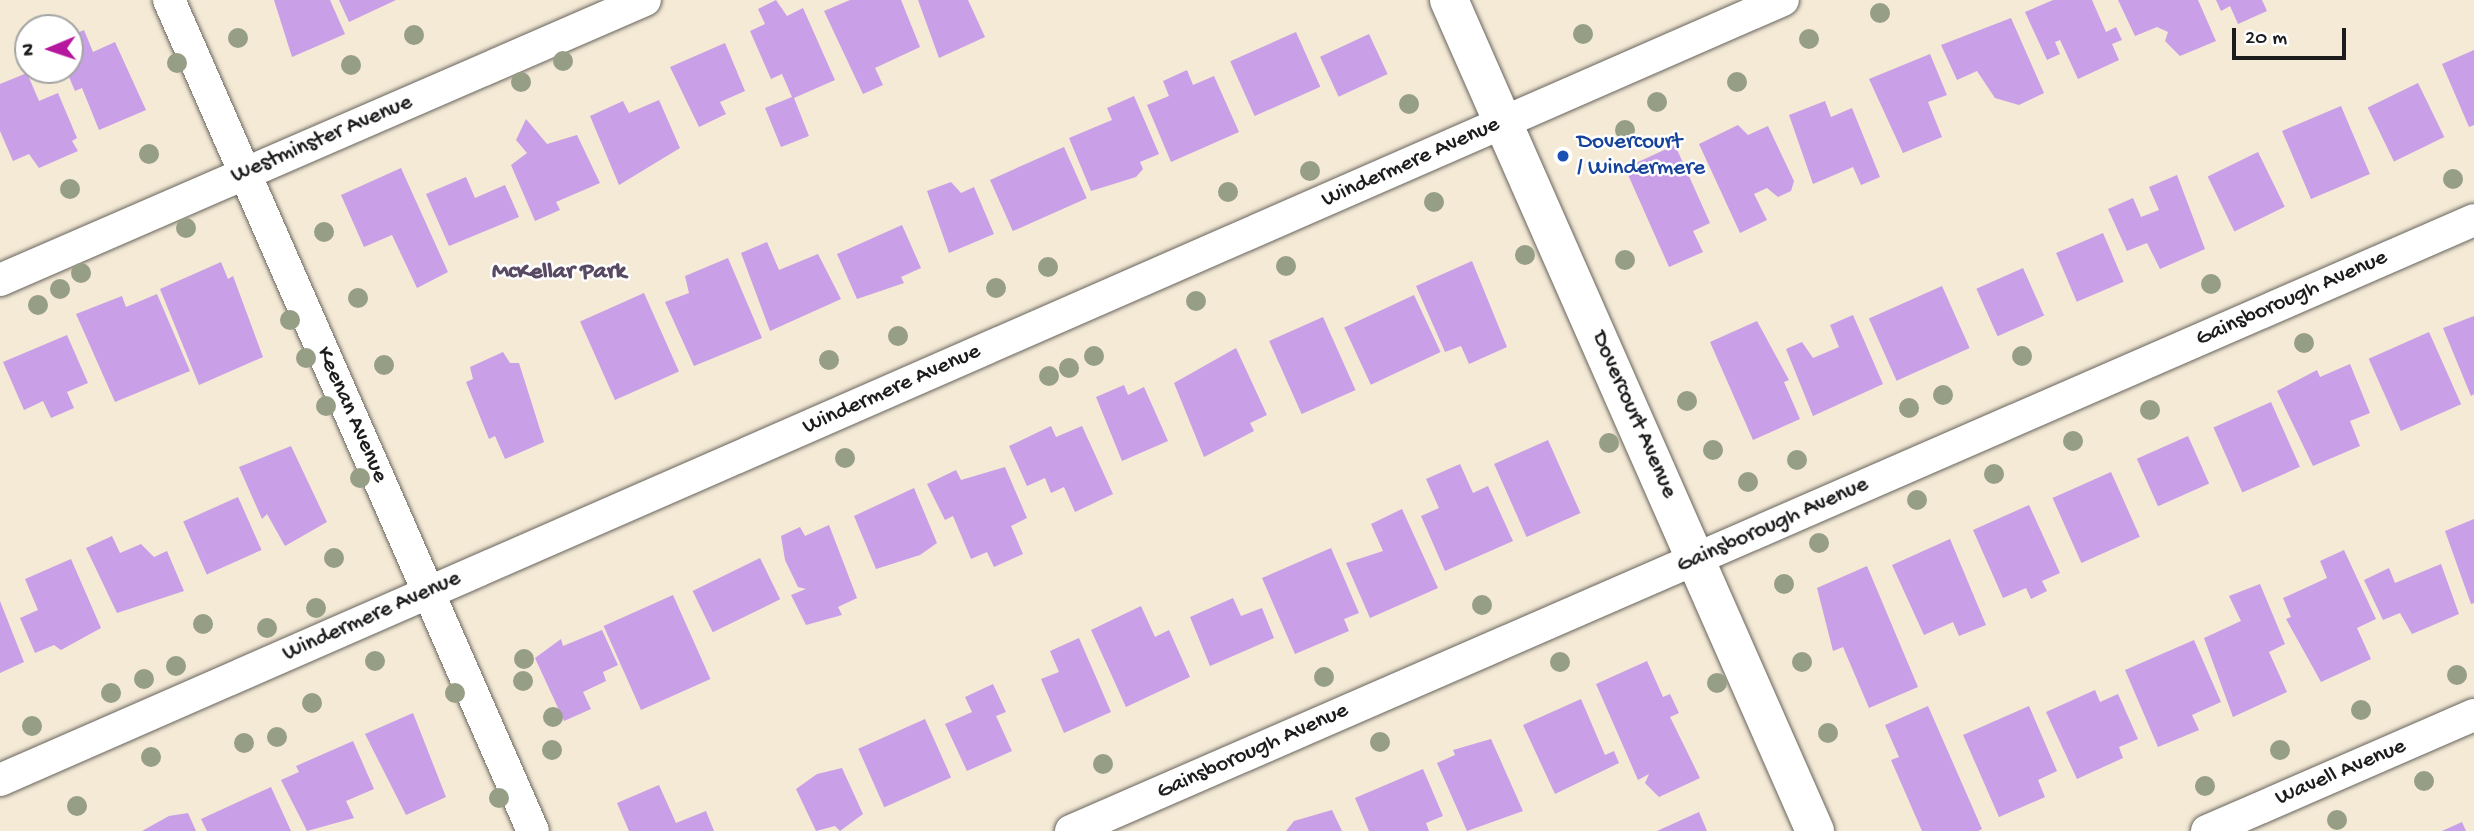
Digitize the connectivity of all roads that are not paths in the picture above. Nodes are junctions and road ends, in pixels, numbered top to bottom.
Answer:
1 (169, 0) edge
2 (645, 0) edge
3 (1449, 0) edge
4 (1783, 0) edge
5 (1504, 122) junction
6 (245, 173) junction
7 (2474, 220) edge
8 (0, 280) edge
9 (1696, 559) junction
10 (429, 592) junction
11 (2474, 715) edge
12 (0, 780) edge
13 (533, 831) edge
14 (1071, 831) edge
15 (1815, 831) edge
16 (2207, 831) edge

1 - 6 street, Keenan Avenue
2 - 6 street, Westminster Avenue
3 - 5 street, Dovercourt Avenue
4 - 5 street, Windermere Avenue
5 - 9 street, Dovercourt Avenue
5 - 10 street, Windermere Avenue
6 - 8 street, Westminster Avenue
6 - 10 street, Keenan Avenue
7 - 9 street, Gainsborough Avenue
9 - 14 street, Gainsborough Avenue
9 - 15 street, Dovercourt Avenue
10 - 12 street, Windermere Avenue
10 - 13 street, Keenan Avenue
11 - 16 street, Wavell Avenue

